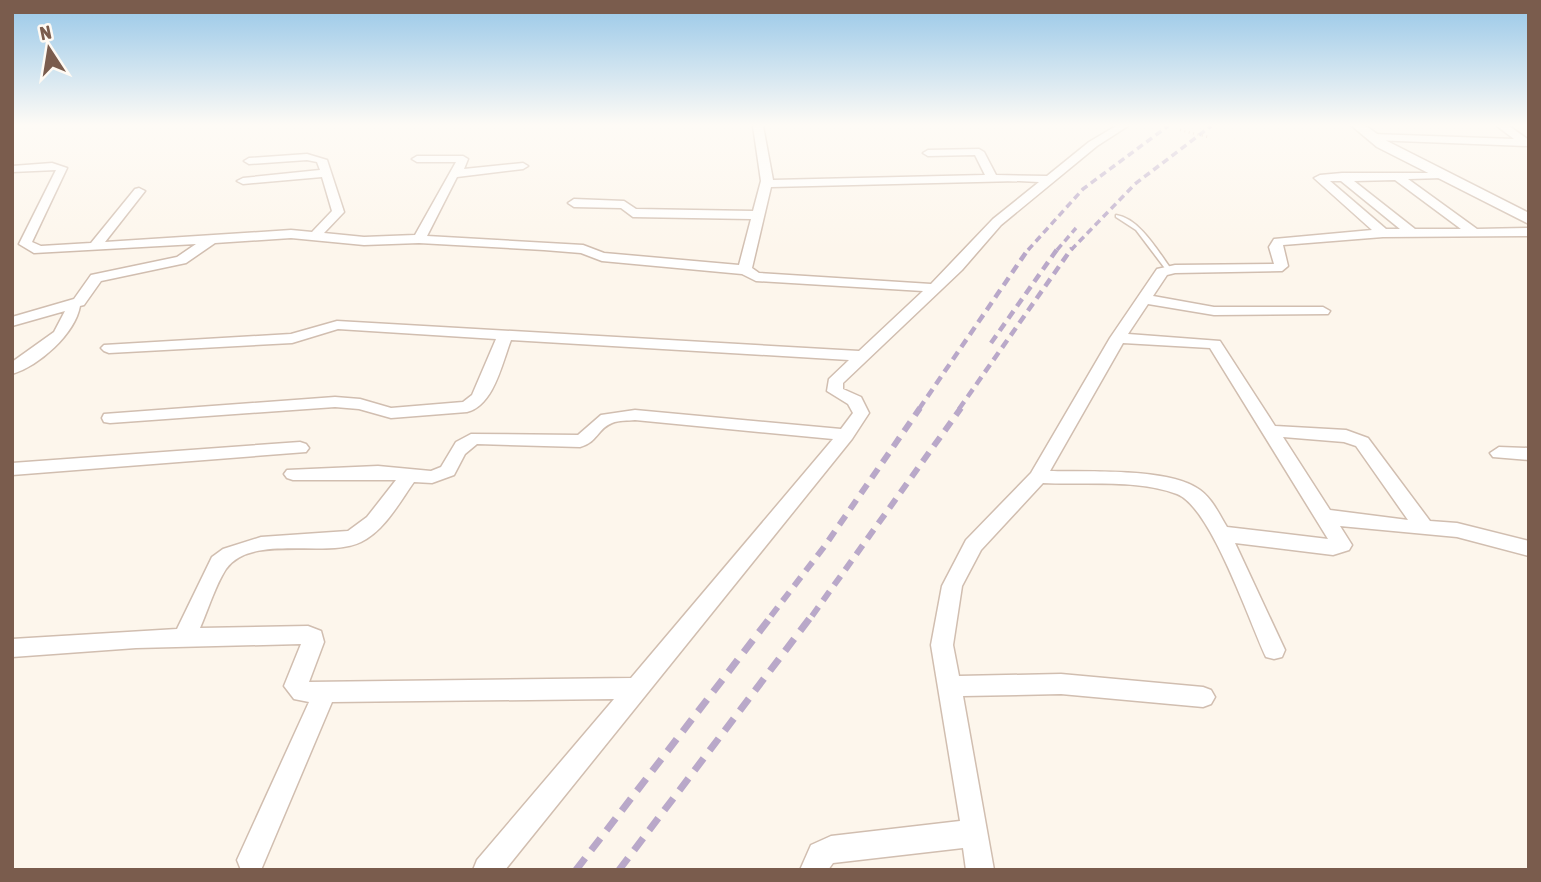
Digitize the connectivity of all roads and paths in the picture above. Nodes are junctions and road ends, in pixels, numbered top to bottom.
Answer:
1 (37, 167) edge
2 (58, 167) edge
3 (325, 167) edge
4 (459, 167) edge
5 (510, 167) edge
6 (764, 167) edge
7 (987, 167) edge
8 (1063, 167) edge
9 (1427, 167) edge
10 (12, 169) edge
11 (457, 172) junction
12 (327, 173) junction
13 (1442, 175) junction
14 (1342, 176) junction
15 (992, 178) junction
16 (1399, 178) junction
17 (1048, 179) junction
18 (243, 181) dead end
19 (766, 184) junction
20 (139, 191) dead end
21 (574, 203) dead end
22 (760, 215) junction
23 (1118, 216) dead end
24 (1529, 219) edge
25 (1474, 232) junction
26 (1529, 232) edge
27 (1383, 233) junction
28 (1412, 233) junction
29 (314, 236) junction
30 (213, 238) junction
31 (419, 239) junction
32 (93, 247) junction
33 (746, 270) junction
34 (1169, 270) junction
35 (933, 288) junction
36 (1144, 299) junction
37 (73, 305) junction
38 (1323, 311) dead end
39 (12, 322) edge
40 (506, 334) junction
41 (1118, 338) junction
42 (109, 348) dead end
43 (862, 355) junction
44 (12, 369) edge
45 (110, 418) dead end
46 (1271, 431) junction
47 (846, 435) junction
48 (300, 448) dead end
49 (1499, 453) dead end
50 (1529, 454) edge
51 (12, 469) edge
52 (292, 474) dead end
53 (409, 475) junction
54 (1038, 477) junction
55 (1326, 517) junction
56 (1418, 528) junction
57 (1220, 534) junction
58 (1529, 549) edge
59 (184, 638) junction
60 (12, 648) edge
61 (1274, 650) dead end
62 (948, 686) junction
63 (637, 688) junction
64 (325, 692) junction
65 (1203, 697) dead end
66 (975, 833) junction
67 (251, 860) dead end
68 (487, 870) edge
69 (814, 870) edge
70 (980, 870) edge

1 - 10 street
2 - 32 street
3 - 12 street
4 - 11 street
5 - 11 street
6 - 19 street
7 - 15 street
8 - 17 street
9 - 13 street
11 - 31 street
12 - 18 street
12 - 29 street
13 - 16 street
13 - 24 street
14 - 16 street
14 - 27 street
14 - 28 street
15 - 17 street
15 - 19 street
16 - 25 street
17 - 35 street
19 - 22 street
20 - 32 street
21 - 22 street
22 - 33 street
23 - 34 lane
25 - 26 street
25 - 28 street
27 - 28 street
27 - 34 street
29 - 30 street
29 - 31 street
30 - 32 street
30 - 37 street
31 - 33 street
33 - 35 street
34 - 36 street
35 - 43 street
36 - 38 street
36 - 41 street
37 - 39 street
37 - 44 street
40 - 42 street
40 - 43 street
40 - 45 street
41 - 46 street
41 - 54 street
43 - 47 street
46 - 55 street
46 - 56 street
47 - 53 street
47 - 63 street
48 - 51 street
49 - 50 street
52 - 53 street
53 - 59 street
54 - 57 street
54 - 62 street
55 - 56 street
55 - 57 street
56 - 58 street
57 - 61 street
59 - 60 street
59 - 64 street
62 - 65 street
62 - 66 street
63 - 64 street
63 - 68 street
64 - 67 street
66 - 69 street
66 - 70 street

